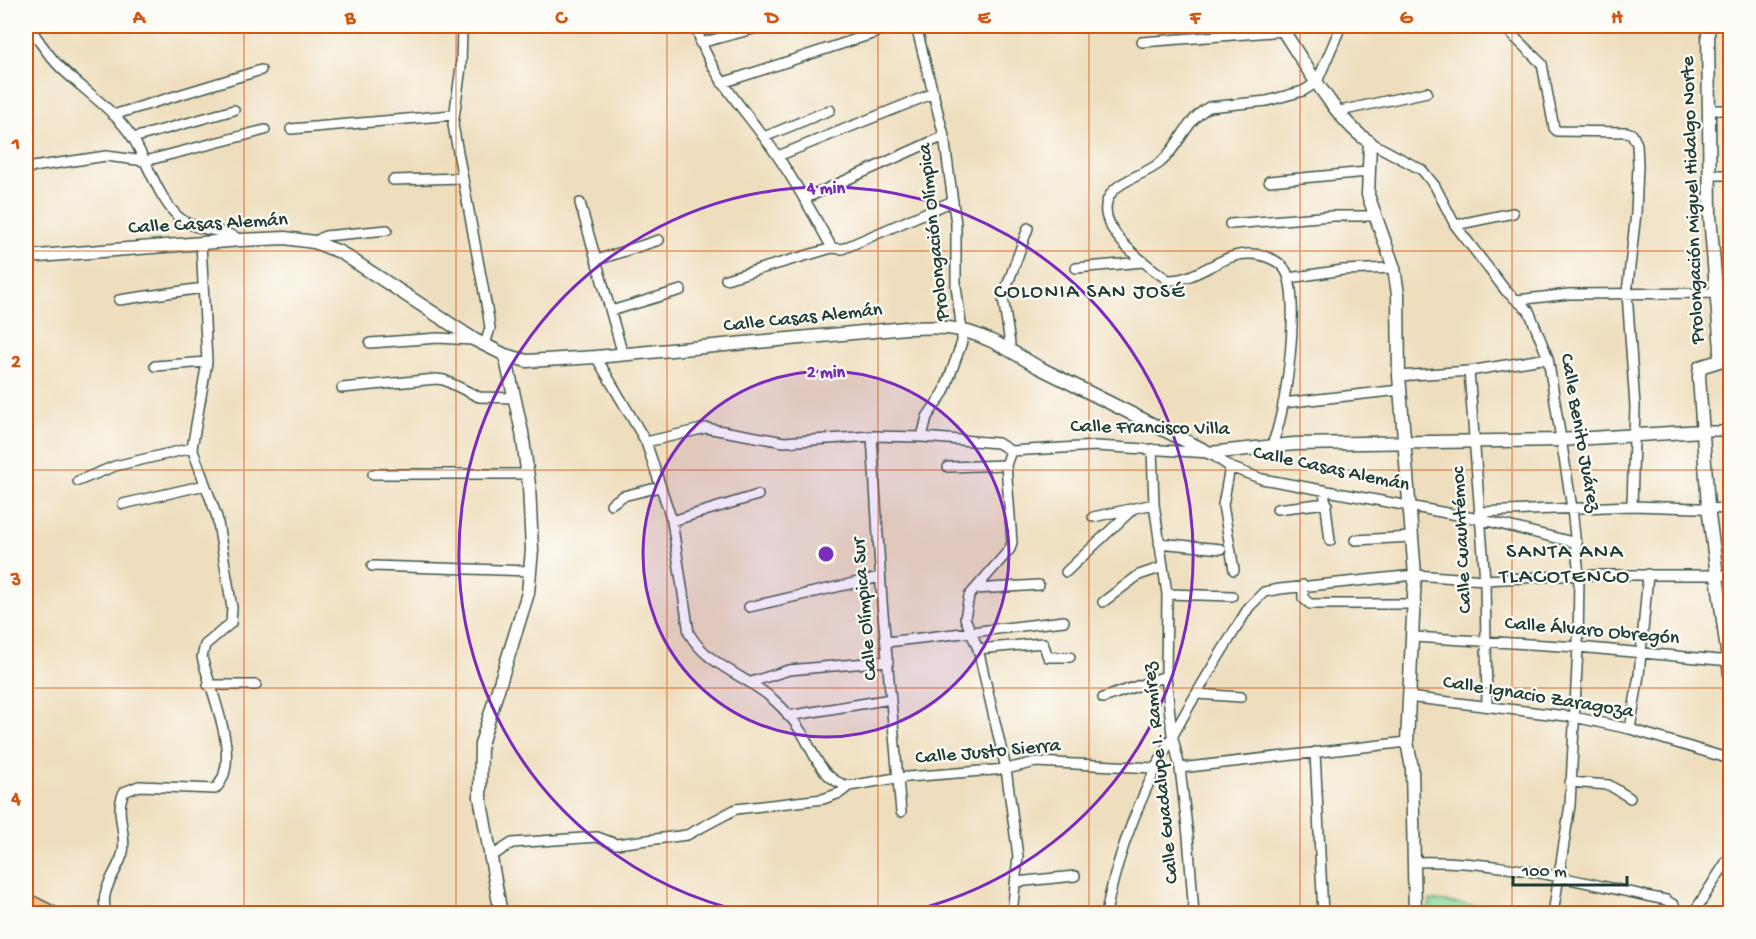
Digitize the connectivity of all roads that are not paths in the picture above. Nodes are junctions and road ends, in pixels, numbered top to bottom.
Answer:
1 (29, 26) edge
2 (462, 26) edge
3 (696, 26) edge
4 (765, 26) edge
5 (880, 26) edge
6 (916, 26) edge
7 (1341, 26) edge
8 (1503, 26) edge
9 (1708, 26) edge
10 (1282, 28) edge
11 (1142, 42) dead end
12 (700, 43) junction
13 (261, 70) dead end
14 (722, 82) junction
15 (1317, 82) junction
16 (1427, 92) dead end
17 (934, 93) junction
18 (234, 110) dead end
19 (830, 110) dead end
20 (1708, 110) junction
21 (1731, 110) edge
22 (1340, 111) junction
23 (113, 115) junction
24 (453, 115) junction
25 (291, 129) dead end
26 (265, 130) dead end
27 (764, 136) junction
28 (944, 136) junction
29 (133, 138) junction
30 (1370, 142) junction
31 (778, 156) junction
32 (145, 162) junction
33 (26, 168) edge
34 (1367, 172) junction
35 (1709, 175) junction
36 (1731, 175) edge
37 (463, 178) junction
38 (393, 180) dead end
39 (1269, 181) dead end
40 (804, 199) junction
41 (953, 201) junction
42 (580, 203) dead end
43 (1514, 213) dead end
44 (1375, 216) junction
45 (1230, 224) dead end
46 (1455, 225) junction
47 (1028, 228) dead end
48 (387, 230) dead end
49 (241, 240) junction
50 (659, 240) dead end
51 (314, 242) junction
52 (201, 243) junction
53 (832, 248) junction
54 (26, 257) edge
55 (597, 260) junction
56 (1143, 262) junction
57 (1076, 268) dead end
58 (1394, 268) junction
59 (1289, 278) junction
60 (726, 279) dead end
61 (203, 288) junction
62 (681, 290) dead end
63 (1627, 293) junction
64 (1716, 293) junction
65 (1731, 293) edge
66 (119, 300) dead end
67 (1517, 300) junction
68 (611, 311) junction
69 (962, 331) junction
70 (370, 343) dead end
71 (480, 343) junction
72 (1726, 350) edge
73 (1011, 351) junction
74 (504, 355) junction
75 (623, 355) junction
76 (596, 357) junction
77 (1548, 358) junction
78 (207, 362) junction
79 (155, 366) dead end
80 (1469, 371) junction
81 (1399, 376) junction
82 (342, 388) dead end
83 (1400, 390) junction
84 (515, 398) junction
85 (1283, 403) junction
86 (1280, 419) junction
87 (1702, 431) junction
88 (1731, 431) edge
89 (1635, 435) junction
90 (872, 436) junction
91 (922, 437) junction
92 (1559, 440) junction
93 (1475, 441) junction
94 (646, 442) junction
95 (1406, 442) junction
96 (1293, 444) junction
97 (1271, 446) junction
98 (192, 448) junction
99 (1152, 449) junction
100 (1011, 451) junction
101 (1210, 453) junction
102 (1006, 465) junction
103 (948, 467) dead end
104 (1230, 467) junction
105 (374, 474) dead end
106 (527, 474) junction
107 (78, 481) dead end
108 (205, 485) junction
109 (660, 487) junction
110 (1324, 490) junction
111 (758, 495) dead end
112 (1327, 503) junction
113 (123, 504) dead end
114 (611, 504) dead end
115 (1154, 504) junction
116 (1410, 506) junction
117 (1632, 506) junction
118 (1708, 507) junction
119 (1134, 508) junction
120 (1572, 508) junction
121 (1277, 509) dead end
122 (1731, 509) edge
123 (1479, 516) junction
124 (1093, 517) dead end
125 (672, 521) junction
126 (1412, 537) junction
127 (1355, 540) dead end
128 (1330, 541) dead end
129 (1159, 543) junction
130 (1577, 543) junction
131 (1221, 549) dead end
132 (372, 566) dead end
133 (1163, 567) junction
134 (1234, 570) dead end
135 (530, 571) junction
136 (1066, 572) dead end
137 (1648, 574) junction
138 (1716, 574) junction
139 (1415, 575) junction
140 (1579, 575) junction
141 (1731, 575) edge
142 (880, 577) junction
143 (1485, 580) junction
144 (1039, 585) dead end
145 (1303, 585) junction
146 (975, 589) junction
147 (1167, 594) junction
148 (1232, 596) dead end
149 (1103, 602) dead end
150 (1416, 604) junction
151 (749, 607) dead end
152 (1064, 621) dead end
153 (969, 631) junction
154 (1414, 637) junction
155 (887, 642) junction
156 (1486, 642) junction
157 (1578, 647) junction
158 (978, 649) junction
159 (1640, 654) junction
160 (1070, 657) dead end
161 (888, 661) junction
162 (1729, 661) edge
163 (1731, 674) edge
164 (1166, 676) junction
165 (751, 682) junction
166 (208, 685) junction
167 (256, 685) dead end
168 (1197, 694) junction
169 (1241, 697) dead end
170 (1408, 697) junction
171 (1103, 698) dead end
172 (891, 699) junction
173 (1486, 706) junction
174 (788, 716) junction
175 (1574, 717) junction
176 (1630, 729) junction
177 (1172, 734) junction
178 (1407, 742) junction
179 (1315, 752) junction
180 (1731, 759) edge
181 (1154, 768) junction
182 (1180, 768) junction
183 (1006, 769) junction
184 (896, 778) junction
185 (1570, 782) junction
186 (849, 786) junction
187 (1630, 798) dead end
188 (901, 812) dead end
189 (1731, 856) edge
190 (489, 858) junction
191 (1415, 862) junction
192 (1075, 876) dead end
193 (1560, 878) junction
194 (1016, 882) junction
195 (26, 901) edge
196 (52, 914) edge
197 (107, 914) edge
198 (501, 914) edge
199 (1012, 914) edge
200 (1106, 914) edge
201 (1194, 914) edge
202 (1323, 914) edge
203 (1415, 914) edge
204 (1553, 914) edge
205 (1678, 914) edge
206 (1693, 914) edge

1 - 23 street
2 - 24 street
3 - 12 street
4 - 12 street
5 - 14 street
6 - 17 street, Prolongación Olímpica
7 - 15 street
8 - 63 street
9 - 20 street, Prolongación Miguel Hidalgo Norte
10 - 11 street
10 - 15 street, Calle Benito Juárez
12 - 14 street
13 - 23 street
14 - 27 street
15 - 22 street, Calle Benito Juárez
15 - 56 street
16 - 22 street
17 - 28 street, Prolongación Olímpica
17 - 31 street
18 - 29 street
19 - 27 street
20 - 21 street
20 - 35 street, Prolongación Miguel Hidalgo Norte
22 - 30 street, Calle Benito Juárez
23 - 29 street
24 - 25 street
24 - 37 street
26 - 32 street
27 - 31 street
28 - 40 street
28 - 41 street, Prolongación Olímpica
29 - 32 street
30 - 34 street
30 - 46 street, Calle Benito Juárez
31 - 40 street
32 - 33 street
32 - 49 street
34 - 39 street
34 - 44 street
35 - 36 street
35 - 64 street, Prolongación Miguel Hidalgo Norte
37 - 38 street
37 - 71 street
40 - 53 street
41 - 53 street
41 - 69 street, Prolongación Olímpica
42 - 55 street
43 - 46 street
44 - 45 street
44 - 58 street
46 - 67 street, Calle Benito Juárez
47 - 73 street
48 - 51 street
49 - 51 street, Calle Casas Alemán
49 - 52 street, Calle Casas Alemán
50 - 55 street
51 - 71 street, Calle Casas Alemán
52 - 54 street, Calle Casas Alemán
52 - 61 street
53 - 60 street
55 - 68 street
56 - 57 street
56 - 59 street
58 - 59 street
58 - 81 street
59 - 85 street
61 - 66 street
61 - 78 street
62 - 68 street
63 - 64 street
63 - 67 street
63 - 89 street
64 - 65 street
64 - 72 street, Prolongación Miguel Hidalgo Norte
67 - 77 street, Calle Benito Juárez
68 - 75 street
69 - 73 street, Calle Casas Alemán
69 - 75 street, Calle Casas Alemán
69 - 91 street
70 - 71 street
71 - 74 street, Calle Casas Alemán
72 - 87 street, Prolongación Miguel Hidalgo Norte
73 - 101 street, Calle Casas Alemán
74 - 76 street, Calle Casas Alemán
74 - 84 street
75 - 76 street, Calle Casas Alemán
76 - 94 street
77 - 80 street
77 - 92 street, Calle Benito Juárez
78 - 79 street
78 - 98 street
80 - 81 street
80 - 93 street, Calle Cuauhtémoc
81 - 83 street
82 - 84 street
83 - 85 street
83 - 95 street
84 - 106 street
85 - 86 street
86 - 96 street
86 - 97 street
87 - 88 street, Calle Francisco Villa
87 - 89 street, Calle Francisco Villa
87 - 118 street
89 - 92 street, Calle Francisco Villa
89 - 117 street
90 - 91 street, Calle Francisco Villa
90 - 94 street, Calle Francisco Villa
90 - 142 street, Calle Olímpica Sur
91 - 100 street, Calle Francisco Villa
92 - 93 street, Calle Francisco Villa
92 - 120 street, Calle Benito Juárez
93 - 95 street, Calle Francisco Villa
93 - 123 street, Calle Cuauhtémoc
94 - 109 street
95 - 96 street, Calle Francisco Villa
95 - 116 street
96 - 97 street, Calle Francisco Villa
97 - 101 street, Calle Francisco Villa
98 - 107 street
98 - 108 street
99 - 100 street, Calle Francisco Villa
99 - 101 street, Calle Francisco Villa
99 - 115 street, Calle Guadalupe I. Ramírez
100 - 102 street
101 - 104 street, Calle Casas Alemán
102 - 103 street
102 - 146 street
104 - 110 street, Calle Casas Alemán
104 - 134 street
105 - 106 street
106 - 135 street
108 - 113 street
108 - 166 street
109 - 114 street
109 - 125 street
110 - 112 street
110 - 116 street, Calle Casas Alemán
111 - 125 street
112 - 121 street
112 - 128 street
115 - 119 street
115 - 129 street, Calle Guadalupe I. Ramírez
116 - 123 street, Calle Casas Alemán
116 - 126 street
117 - 118 street
117 - 120 street
118 - 122 street
118 - 138 street
119 - 124 street
119 - 136 street
120 - 123 street
120 - 130 street, Calle Benito Juárez
123 - 130 street, Calle Casas Alemán
123 - 143 street, Calle Cuauhtémoc
125 - 165 street
126 - 127 street
126 - 139 street
129 - 131 street
129 - 133 street, Calle Guadalupe I. Ramírez
130 - 140 street, Calle Benito Juárez
132 - 135 street
133 - 147 street, Calle Guadalupe I. Ramírez
133 - 149 street
135 - 190 street
137 - 138 street
137 - 140 street
137 - 159 street
138 - 141 street
138 - 162 street
139 - 143 street
139 - 145 street
139 - 150 street
140 - 143 street
140 - 157 street, Calle Benito Juárez
142 - 151 street
142 - 155 street, Calle Olímpica Sur
143 - 156 street, Calle Cuauhtémoc
144 - 146 street
145 - 150 street
145 - 168 street
146 - 153 street
147 - 148 street
147 - 164 street, Calle Guadalupe I. Ramírez
150 - 154 street
152 - 153 street
153 - 155 street
153 - 158 street
154 - 156 street, Calle Álvaro Obregón
154 - 170 street
155 - 161 street, Calle Olímpica Sur
156 - 157 street, Calle Álvaro Obregón
156 - 173 street, Calle Cuauhtémoc
157 - 159 street, Calle Álvaro Obregón
157 - 175 street, Calle Benito Juárez
158 - 160 street
158 - 183 street
159 - 162 street, Calle Álvaro Obregón
159 - 176 street
161 - 165 street
161 - 172 street, Calle Olímpica Sur
162 - 163 street
164 - 171 street
164 - 177 street, Calle Guadalupe I. Ramírez
165 - 174 street
166 - 167 street
166 - 197 street
168 - 169 street
168 - 177 street
170 - 173 street, Calle Ignacio Zaragoza
170 - 178 street
172 - 174 street
172 - 184 street, Calle Olímpica Sur
173 - 175 street, Calle Ignacio Zaragoza
174 - 186 street
175 - 176 street, Calle Ignacio Zaragoza
175 - 185 street, Calle Benito Juárez
176 - 180 street, Calle Ignacio Zaragoza
177 - 181 street
177 - 182 street, Calle Guadalupe I. Ramírez
178 - 179 street
178 - 191 street
179 - 182 street
179 - 202 street
181 - 183 street, Calle Justo Sierra
181 - 200 street
182 - 201 street, Calle Guadalupe I. Ramírez
183 - 184 street, Calle Justo Sierra
183 - 194 street
184 - 186 street, Calle Justo Sierra
184 - 188 street, Calle Olímpica Sur
185 - 187 street
185 - 193 street, Calle Benito Juárez
186 - 190 street, Calle Justo Sierra
189 - 206 street
190 - 198 street
191 - 193 street
191 - 203 street
192 - 194 street
193 - 204 street, Calle Benito Juárez
193 - 205 street
194 - 199 street
195 - 196 main road

